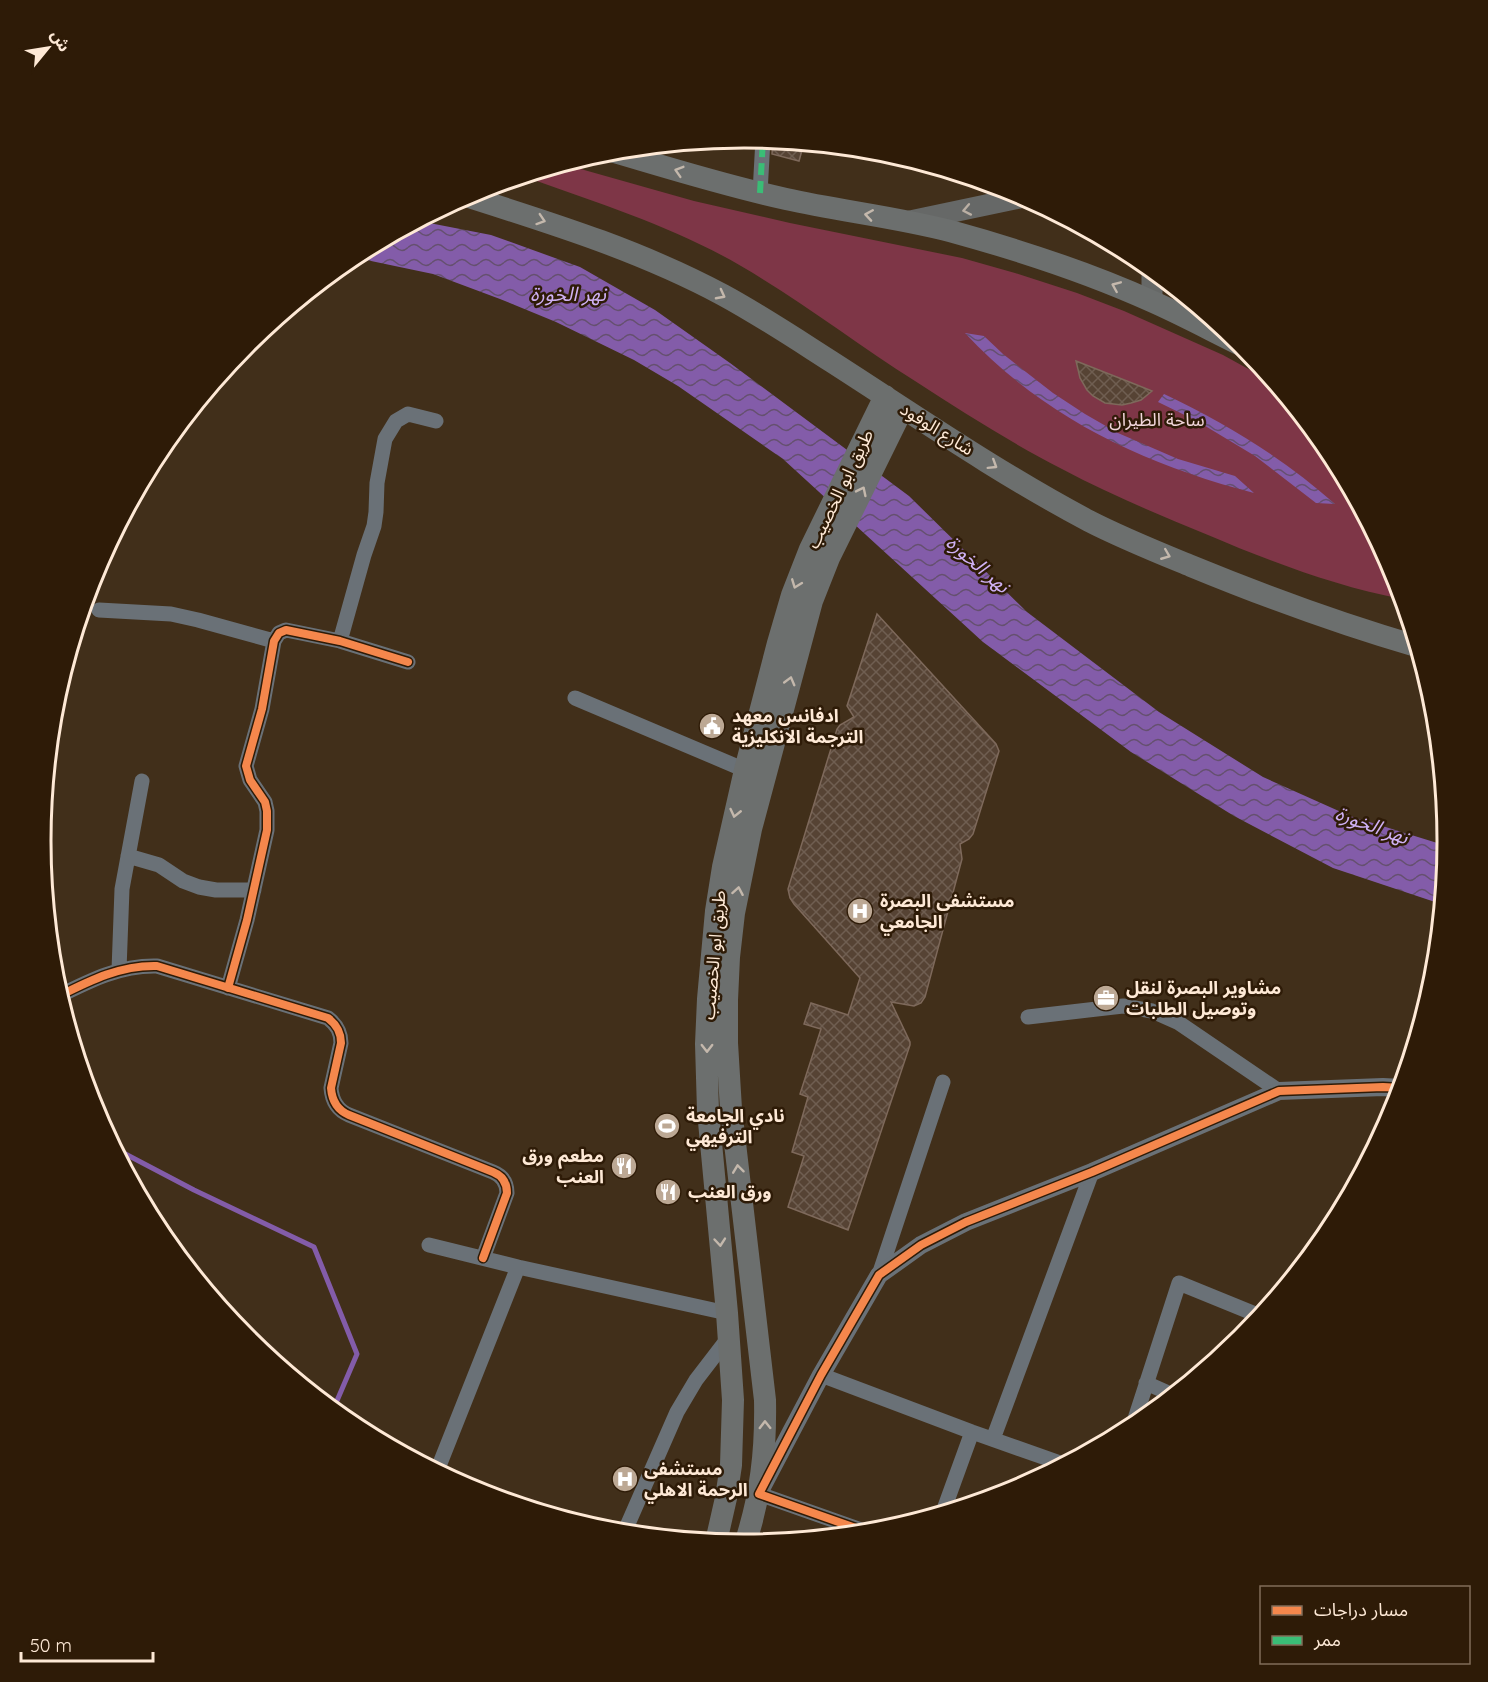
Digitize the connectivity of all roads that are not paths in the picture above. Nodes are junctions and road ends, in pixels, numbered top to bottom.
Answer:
1 (762, 148) edge
2 (633, 157) edge
3 (499, 193) edge
4 (760, 194) junction
5 (480, 201) edge
6 (1009, 201) edge
7 (510, 210) junction
8 (910, 221) junction
9 (1152, 281) edge
10 (1152, 301) junction
11 (1213, 331) edge
12 (894, 402) junction
13 (436, 421) dead end
14 (837, 519) junction
15 (99, 610) dead end
16 (274, 641) junction
17 (340, 641) junction
18 (1408, 643) edge
19 (408, 662) dead end
20 (575, 698) dead end
21 (745, 770) junction
22 (142, 781) dead end
23 (128, 856) junction
24 (254, 890) junction
25 (119, 970) junction
26 (228, 988) junction
27 (68, 992) edge
28 (1028, 1017) dead end
29 (943, 1082) dead end
30 (1391, 1087) edge
31 (1279, 1091) junction
32 (730, 1109) junction
33 (708, 1111) junction
34 (1092, 1172) junction
35 (429, 1245) dead end
36 (483, 1258) junction
37 (518, 1267) junction
38 (879, 1275) junction
39 (1251, 1312) edge
40 (727, 1313) junction
41 (729, 1337) junction
42 (821, 1376) junction
43 (1146, 1383) junction
44 (1165, 1392) edge
45 (1137, 1411) edge
46 (972, 1432) junction
47 (993, 1439) junction
48 (1055, 1461) edge
49 (440, 1464) edge
50 (759, 1494) junction
51 (946, 1503) edge
52 (628, 1524) edge
53 (849, 1526) edge
54 (718, 1533) edge
55 (748, 1534) edge

1 - 4 street
4 -> 2 main road
3 - 7 main road
8 -> 4 main road
5 - 7 main road, شارع الوفود
6 -> 8 main road
7 -> 12 main road, شارع الوفود
10 -> 8 main road
9 - 10 main road
10 - 11 main road
12 - 14 main road, طريق ابو الخصيب
12 -> 18 main road, شارع الوفود
13 - 17 street
14 -> 21 main road, طريق ابو الخصيب
32 -> 14 main road, طريق ابو الخصيب
15 - 16 street
16 - 17 street
16 - 24 street
17 - 19 street
20 - 21 street
21 -> 33 main road, طريق ابو الخصيب
22 - 23 street
23 - 24 street
23 - 25 street
24 - 26 street
25 - 26 street
25 - 27 street
26 - 36 street
28 - 31 street
29 - 38 street
30 - 31 street
31 - 34 street
32 - 33 main road
50 -> 32 main road, طريق ابو الخصيب
33 -> 40 main road, طريق ابو الخصيب
34 - 38 street
34 - 47 street
35 - 36 street
36 - 37 street
37 - 40 street
37 - 49 street
38 - 42 street
39 - 43 street
40 - 41 main road, طريق ابو الخصيب
41 - 52 street
41 - 54 main road, طريق ابو الخصيب
42 - 46 street
42 - 50 street
43 - 44 street
43 - 45 street
46 - 47 street
46 - 51 street
47 - 48 street
50 - 53 street
50 - 55 main road, طريق ابو الخصيب

